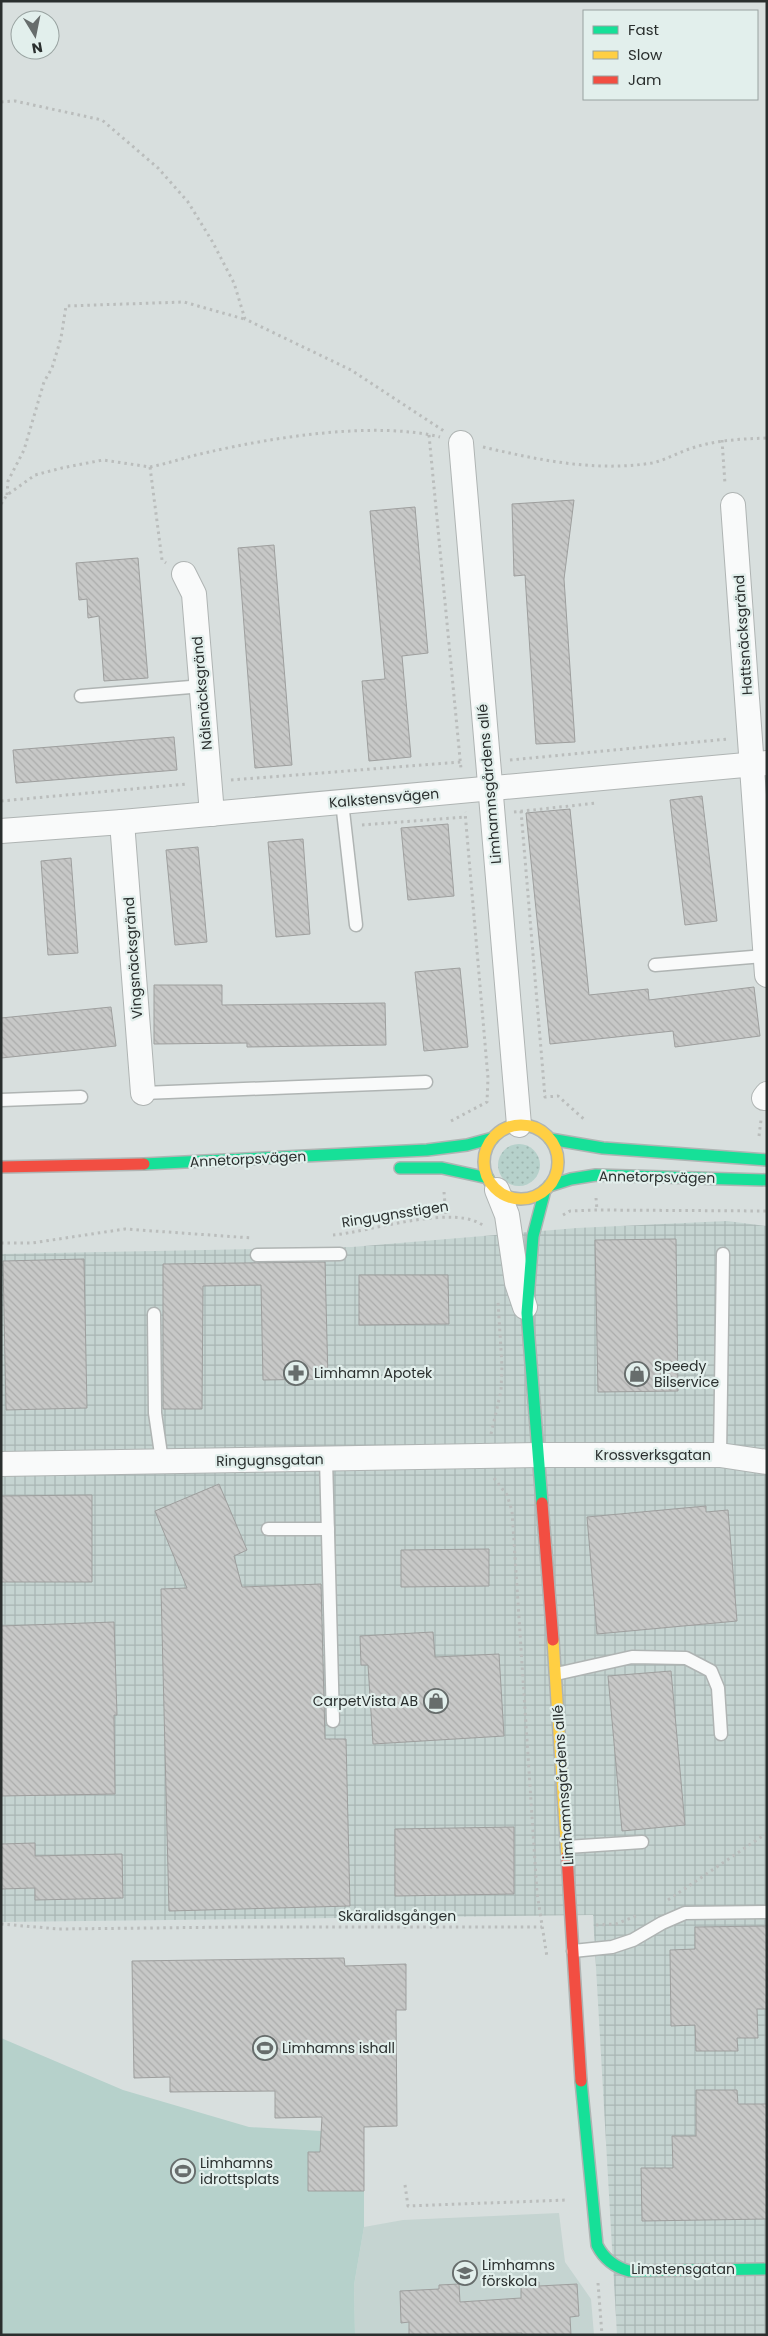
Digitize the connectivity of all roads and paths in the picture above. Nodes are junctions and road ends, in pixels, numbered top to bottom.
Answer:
1 (1, 102) edge
2 (245, 319) junction
3 (722, 440) dead end
4 (461, 442) joint
5 (7, 495) junction
6 (1, 504) edge
7 (733, 505) joint
8 (184, 574) joint
9 (202, 686) junction
10 (81, 696) dead end
11 (760, 764) edge
12 (210, 782) junction
13 (490, 789) junction
14 (1, 801) edge
15 (342, 802) junction
16 (521, 811) dead end
17 (212, 814) junction
18 (122, 822) junction
19 (1, 831) edge
20 (356, 925) dead end
21 (655, 965) dead end
22 (766, 966) edge
23 (426, 1082) dead end
24 (143, 1093) joint
25 (81, 1097) dead end
26 (1, 1100) edge
27 (519, 1125) junction
28 (493, 1138) junction
29 (550, 1140) junction
30 (596, 1148) junction
31 (767, 1160) edge
32 (1, 1167) edge
33 (388, 1168) dead end
34 (157, 1175) dead end
35 (1, 1176) edge
36 (596, 1176) junction
37 (767, 1180) edge
38 (492, 1184) junction
39 (547, 1188) junction
40 (597, 1210) junction
41 (767, 1211) edge
42 (559, 1217) dead end
43 (331, 1235) dead end
44 (257, 1238) dead end
45 (511, 1240) junction
46 (1, 1243) edge
47 (340, 1254) dead end
48 (723, 1254) dead end
49 (257, 1255) dead end
50 (498, 1292) dead end
51 (527, 1312) junction
52 (154, 1314) dead end
53 (538, 1454) junction
54 (720, 1455) junction
55 (492, 1457) junction
56 (326, 1459) junction
57 (162, 1461) junction
58 (767, 1462) edge
59 (1, 1464) edge
60 (268, 1529) dead end
61 (328, 1529) junction
62 (556, 1674) junction
63 (333, 1721) dead end
64 (721, 1734) dead end
65 (767, 1833) edge
66 (642, 1842) dead end
67 (567, 1847) junction
68 (662, 1904) dead end
69 (647, 1912) dead end
70 (767, 1912) edge
71 (1, 1924) edge
72 (541, 1927) junction
73 (572, 1927) junction
74 (573, 1951) junction
75 (406, 2185) dead end
76 (567, 2200) dead end
77 (603, 2257) joint
78 (767, 2269) edge
79 (598, 2281) dead end
80 (602, 2335) edge

1 - 2 path
2 - 4 path
2 - 5 path
3 - 7 path
4 - 13 street, Limhamnsgårdens allé
5 - 6 path
5 - 8 path
7 - 11 street, Hattsnäcksgränd
8 - 9 street, Nålsnäcksgränd
9 - 10 lane
9 - 12 street, Nålsnäcksgränd
11 - 13 street, Kalkstensvägen
11 - 22 street, Hattsnäcksgränd
12 - 14 path
12 - 17 street, Nålsnäcksgränd
13 - 15 street, Kalkstensvägen
13 - 27 street, Limhamnsgårdens allé
15 - 17 street, Kalkstensvägen
15 - 20 lane
16 - 30 path
17 - 18 street, Kalkstensvägen
18 - 19 street, Kalkstensvägen
18 - 24 street, Vingsnäcksgränd
21 - 22 lane
23 - 24 lane
25 - 26 lane
27 - 28 main road, Annetorpsvägen
27 - 29 main road, Annetorpsvägen
28 - 32 main road, Annetorpsvägen
28 - 38 main road
29 - 30 main road, Annetorpsvägen
29 - 39 main road
30 - 31 main road, Annetorpsvägen
33 - 38 main road, Annetorpsvägen
34 - 35 main road
36 - 37 main road, Annetorpsvägen
36 - 39 main road, Annetorpsvägen
36 - 40 path
38 - 39 main road, Annetorpsvägen
38 - 45 street, Limhamnsgårdens allé
39 - 51 main road, Limhamnsgårdens allé
40 - 41 path
40 - 42 path
43 - 45 path, Ringugnsstigen
44 - 46 path
45 - 51 street, Limhamnsgårdens allé
47 - 49 lane
48 - 54 lane
50 - 55 path
51 - 53 main road, Limhamnsgårdens allé
52 - 57 lane
53 - 54 street, Krossverksgatan
53 - 55 street, Ringugnsgatan
53 - 62 main road, Limhamnsgårdens allé
54 - 58 street, Krossverksgatan
55 - 56 street, Ringugnsgatan
55 - 72 path
56 - 57 street, Ringugnsgatan
56 - 61 lane
57 - 59 street, Ringugnsgatan
60 - 61 lane
61 - 63 lane
62 - 64 lane
62 - 67 main road, Limhamnsgårdens allé
65 - 68 path
66 - 67 lane
67 - 73 main road, Limhamnsgårdens allé
69 - 73 path, Skäralidsgången
70 - 74 lane
71 - 72 path, Skäralidsgången
72 - 73 path, Skäralidsgången
73 - 74 main road, Limhamnsgårdens allé
74 - 77 main road, Limhamnsgårdens allé
75 - 76 path
77 - 78 main road, Limstensgatan
79 - 80 path

